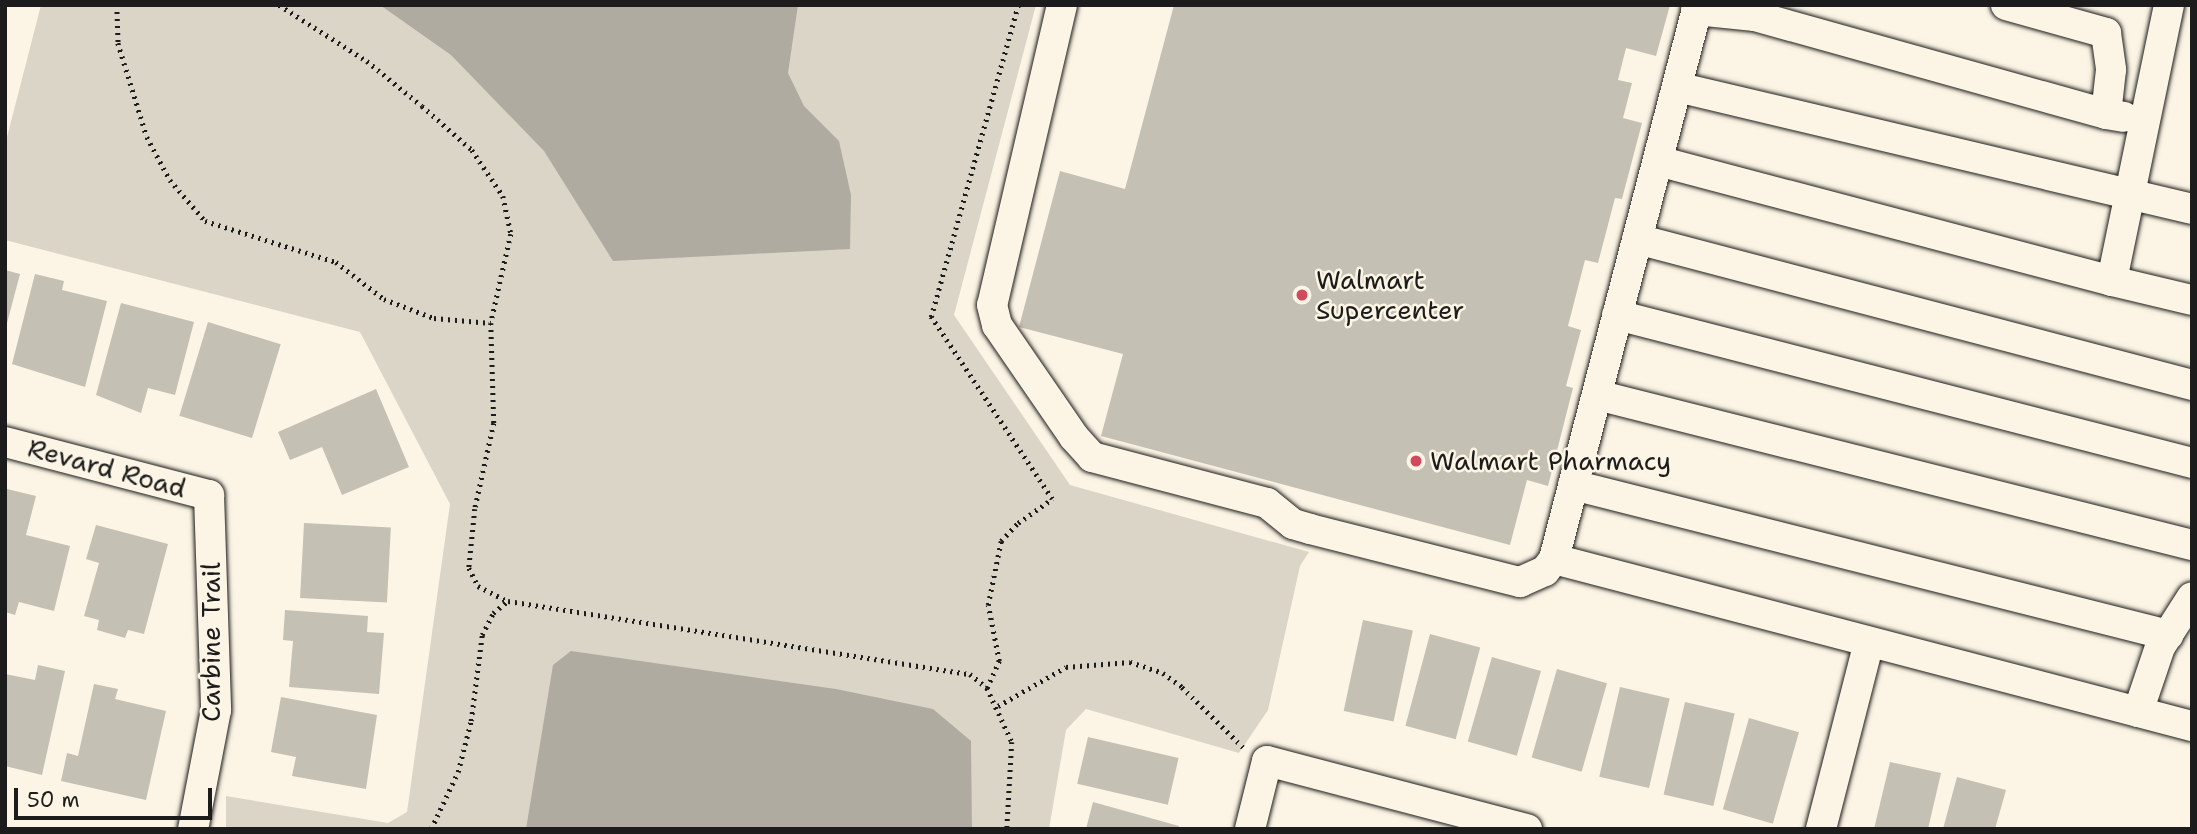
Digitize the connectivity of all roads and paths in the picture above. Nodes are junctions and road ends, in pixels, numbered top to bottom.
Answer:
1 (117, 5) edge
2 (279, 5) edge
3 (1062, 5) edge
4 (2006, 5) edge
5 (1697, 8) edge
6 (1757, 10) edge
7 (2176, 13) edge
8 (1677, 87) junction
9 (2106, 114) junction
10 (2144, 120) junction
11 (1658, 161) junction
12 (2129, 195) junction
13 (2192, 209) edge
14 (1637, 239) junction
15 (2112, 281) junction
16 (2192, 300) edge
17 (1617, 315) junction
18 (491, 323) junction
19 (2192, 385) edge
20 (1597, 395) junction
21 (5, 442) edge
22 (2192, 463) edge
23 (1573, 485) junction
24 (209, 495) joint
25 (2192, 545) edge
26 (1554, 559) junction
27 (2192, 597) edge
28 (508, 601) junction
29 (2168, 635) junction
30 (1869, 642) junction
31 (998, 706) junction
32 (2138, 712) junction
33 (2192, 726) edge
34 (1266, 766) junction
35 (193, 829) edge
36 (431, 829) edge
37 (1007, 829) edge
38 (1250, 829) edge
39 (1527, 829) edge
40 (1821, 829) edge

1 - 18 path
2 - 18 path
3 - 26 street
4 - 9 street
5 - 6 street
5 - 8 street
6 - 9 street
7 - 10 street
8 - 11 street
8 - 12 street
9 - 10 street
10 - 12 street
11 - 14 street
11 - 15 street
12 - 13 street
12 - 15 street
14 - 17 street
14 - 19 street
15 - 16 street
17 - 20 street
17 - 22 street
18 - 28 path
20 - 23 street
20 - 25 street
21 - 24 street, Revard Road
23 - 26 street
23 - 29 street
24 - 35 street, Carbine Trail
26 - 30 street
27 - 29 street
28 - 31 path
28 - 36 path
29 - 32 street
30 - 32 street
30 - 40 street
31 - 34 path
31 - 37 path
32 - 33 street
34 - 38 street
34 - 39 street

